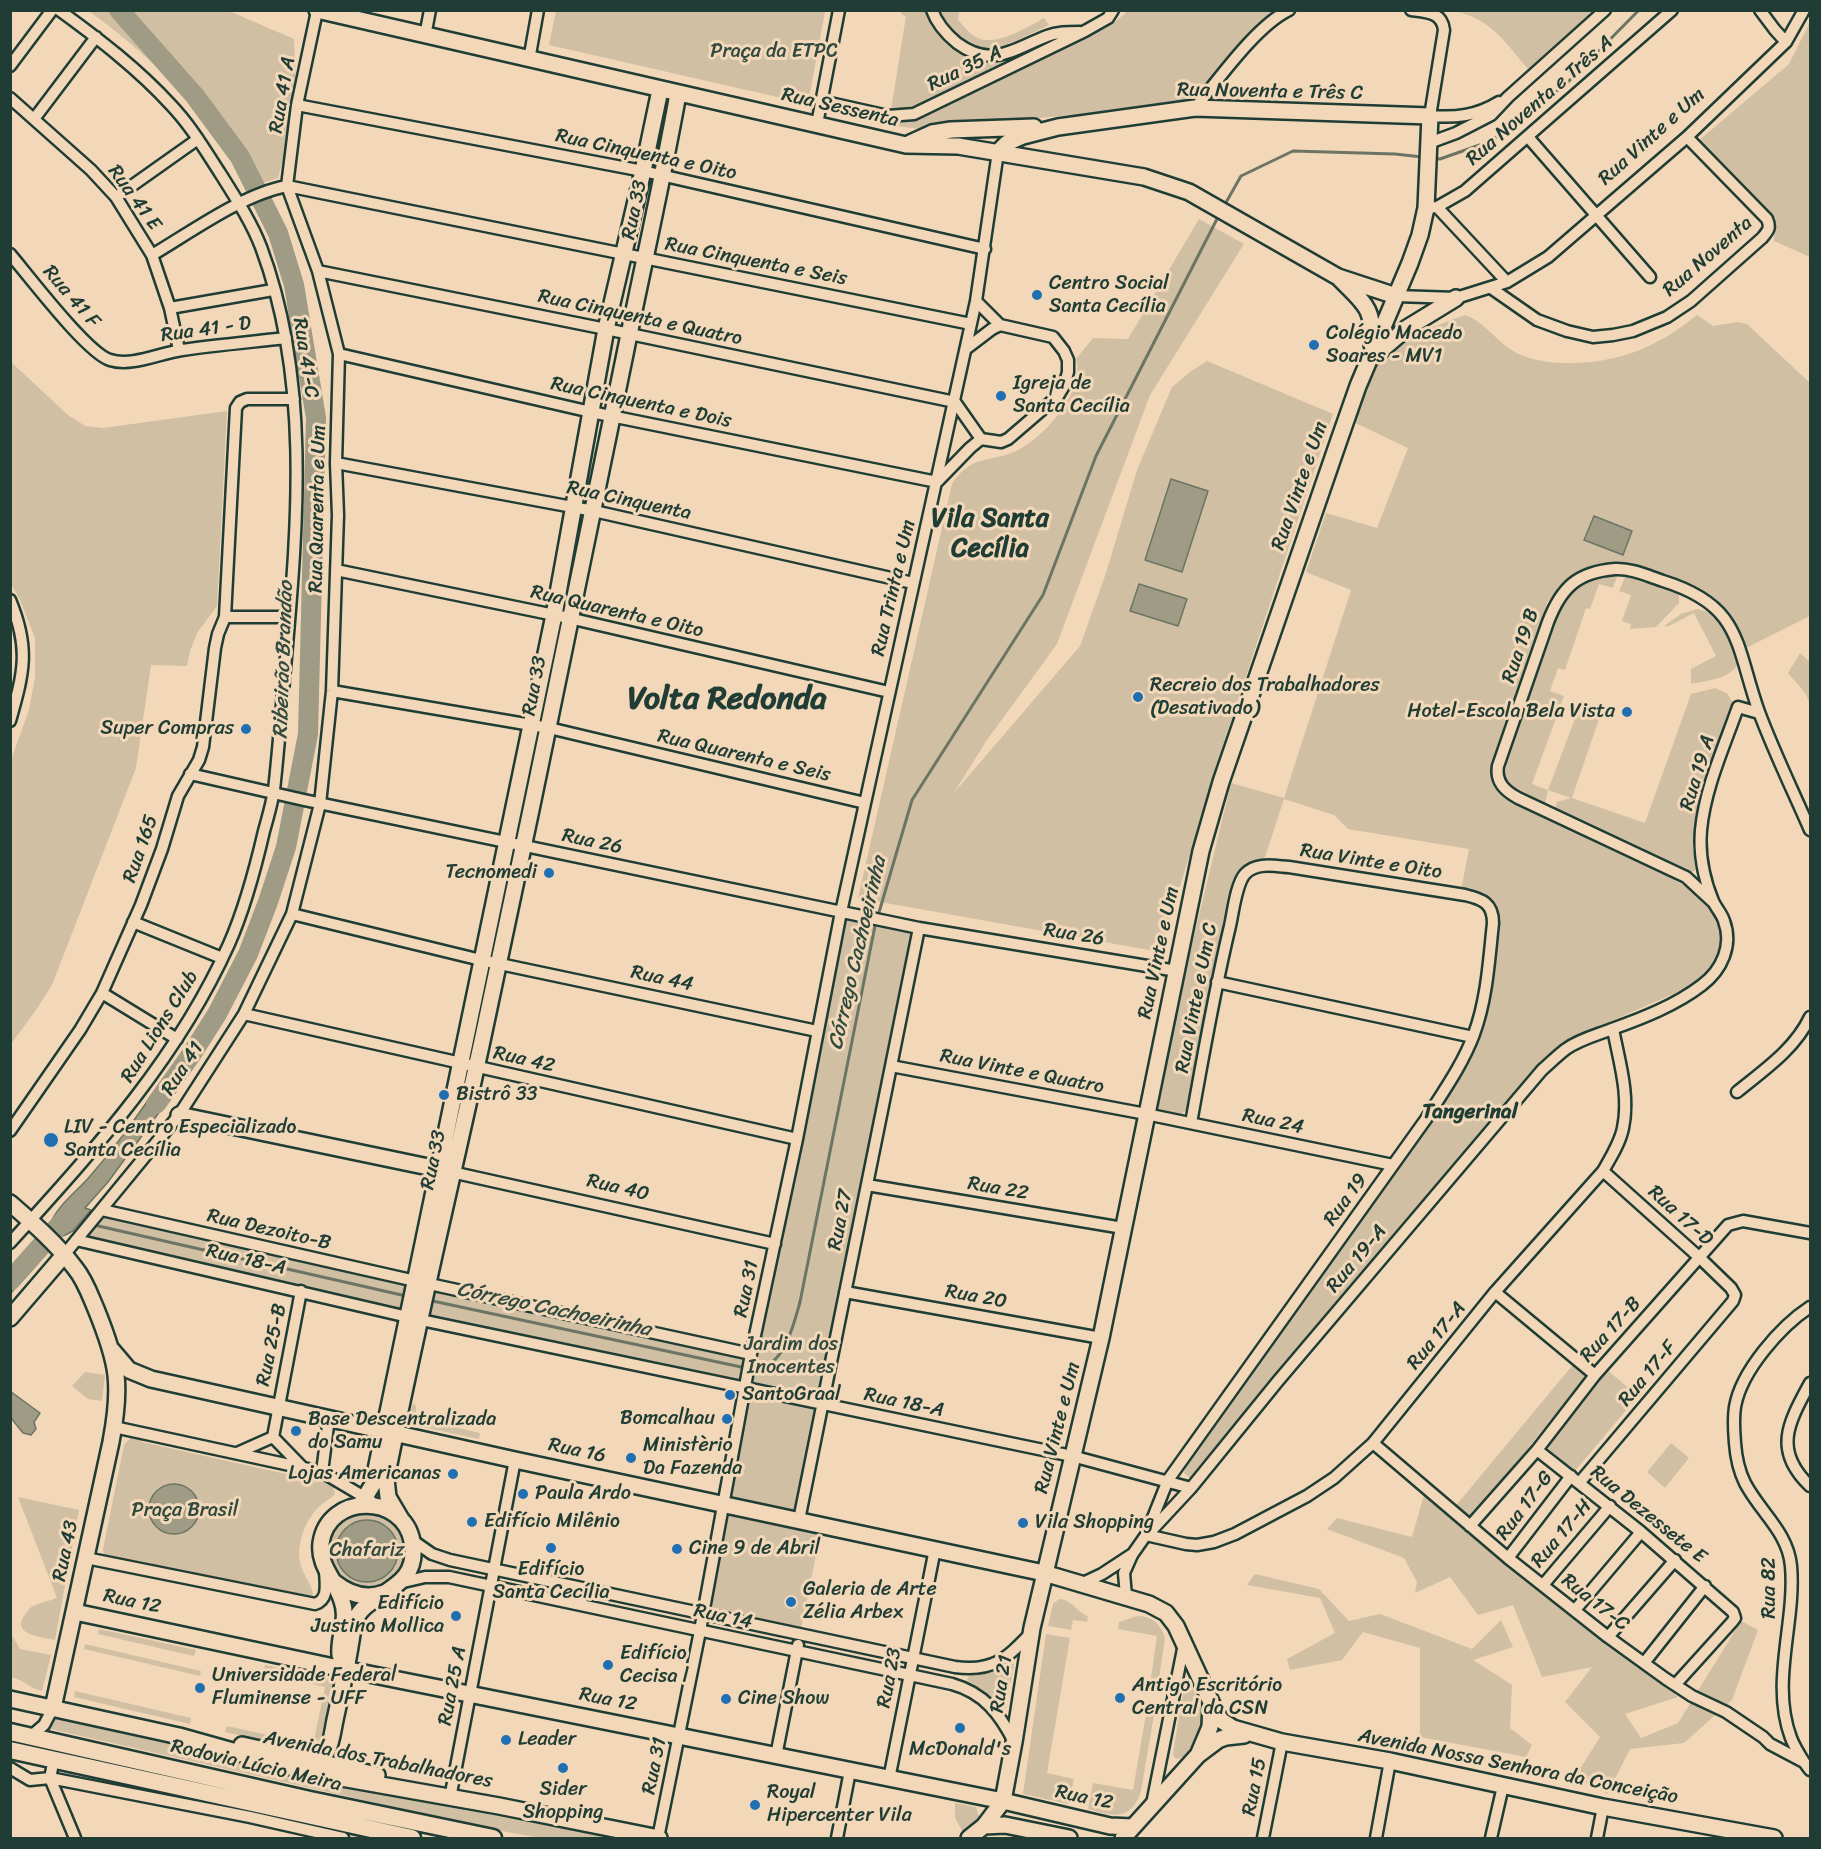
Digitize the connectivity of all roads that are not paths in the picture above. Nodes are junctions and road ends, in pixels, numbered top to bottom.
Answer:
1 (52, 10) edge
2 (59, 10) edge
3 (430, 10) edge
4 (538, 10) edge
5 (839, 10) edge
6 (932, 10) edge
7 (1113, 10) edge
8 (1289, 10) edge
9 (1411, 10) edge
10 (1605, 10) edge
11 (1672, 10) edge
12 (1760, 10) edge
13 (1804, 10) edge
14 (317, 11) edge
15 (334, 13) edge
16 (1085, 31) junction
17 (425, 36) junction
18 (96, 37) junction
19 (1786, 42) junction
20 (529, 60) junction
21 (10, 66) edge
22 (660, 90) junction
23 (678, 94) junction
24 (1508, 97) junction
25 (10, 98) edge
26 (821, 101) junction
27 (297, 105) junction
28 (1195, 108) junction
29 (1430, 116) junction
30 (34, 118) junction
31 (817, 124) junction
32 (1058, 127) junction
33 (1528, 137) junction
34 (1687, 137) junction
35 (198, 139) junction
36 (906, 145) junction
37 (998, 152) junction
38 (1429, 153) junction
39 (643, 171) junction
40 (663, 175) junction
41 (287, 186) junction
42 (116, 197) junction
43 (239, 203) junction
44 (1431, 207) junction
45 (1596, 215) junction
46 (985, 249) junction
47 (624, 253) junction
48 (10, 254) edge
49 (152, 255) junction
50 (646, 258) junction
51 (318, 271) junction
52 (1338, 277) junction
53 (1650, 277) dead end
54 (1507, 282) junction
55 (1491, 288) junction
56 (273, 290) junction
57 (1396, 296) junction
58 (1456, 298) junction
59 (976, 301) junction
60 (170, 308) junction
61 (971, 324) junction
62 (1000, 325) junction
63 (606, 329) junction
64 (629, 334) junction
65 (286, 338) junction
66 (967, 348) junction
67 (179, 350) junction
68 (339, 354) junction
69 (1371, 358) junction
70 (109, 360) joint
71 (294, 399) junction
72 (955, 402) junction
73 (591, 412) junction
74 (612, 416) junction
75 (981, 439) junction
76 (336, 463) junction
77 (937, 482) junction
78 (574, 507) junction
79 (594, 511) junction
80 (336, 570) junction
81 (913, 583) junction
82 (10, 600) edge
83 (225, 617) junction
84 (289, 617) junction
85 (562, 617) junction
86 (15, 687) edge
87 (332, 691) junction
88 (889, 692) junction
89 (1759, 713) junction
90 (10, 721) edge
91 (531, 724) junction
92 (549, 728) junction
93 (190, 774) junction
94 (273, 793) junction
95 (865, 803) junction
96 (320, 804) junction
97 (1810, 830) edge
98 (506, 842) junction
99 (524, 846) junction
100 (1704, 872) junction
101 (1686, 877) junction
102 (1241, 880) joint
103 (1713, 903) junction
104 (841, 912) junction
105 (291, 914) junction
106 (1492, 914) joint
107 (133, 922) junction
108 (919, 928) junction
109 (222, 958) junction
110 (481, 960) junction
111 (499, 963) junction
112 (1178, 971) junction
113 (1217, 982) junction
114 (102, 993) junction
115 (244, 1014) junction
116 (1810, 1017) edge
117 (1613, 1029) junction
118 (818, 1031) junction
119 (1473, 1037) junction
120 (177, 1039) junction
121 (459, 1062) junction
122 (891, 1066) junction
123 (476, 1067) junction
124 (1737, 1092) dead end
125 (1146, 1114) junction
126 (179, 1115) junction
127 (1191, 1124) junction
128 (10, 1131) edge
129 (797, 1139) junction
130 (1393, 1165) junction
131 (446, 1171) junction
132 (1604, 1171) junction
133 (867, 1185) junction
134 (10, 1203) edge
135 (101, 1212) junction
136 (32, 1223) junction
137 (1123, 1228) junction
138 (1810, 1233) edge
139 (76, 1240) junction
140 (10, 1243) edge
141 (775, 1244) junction
142 (64, 1253) junction
143 (1700, 1258) junction
144 (421, 1284) junction
145 (1731, 1288) joint
146 (301, 1291) junction
147 (845, 1292) junction
148 (1495, 1292) junction
149 (1810, 1306) edge
150 (414, 1316) junction
151 (10, 1318) edge
152 (1101, 1338) junction
153 (112, 1350) junction
154 (751, 1356) junction
155 (1595, 1375) junction
156 (152, 1379) junction
157 (1810, 1383) edge
158 (745, 1385) junction
159 (117, 1403) junction
160 (822, 1405) junction
161 (278, 1406) junction
162 (329, 1418) junction
163 (114, 1427) junction
164 (390, 1432) junction
165 (273, 1437) junction
166 (1373, 1443) junction
167 (1537, 1450) junction
168 (237, 1453) junction
169 (1072, 1456) junction
170 (514, 1460) junction
171 (303, 1468) junction
172 (322, 1472) junction
173 (1576, 1479) junction
174 (1167, 1480) junction
175 (1810, 1486) edge
176 (1191, 1488) junction
177 (368, 1503) junction
178 (724, 1504) junction
179 (1610, 1506) junction
180 (401, 1519) junction
181 (798, 1520) junction
182 (1470, 1526) junction
183 (1641, 1532) junction
184 (1146, 1535) junction
185 (412, 1540) junction
186 (935, 1549) junction
187 (1131, 1555) junction
188 (86, 1558) junction
189 (1508, 1558) junction
190 (1675, 1560) junction
191 (495, 1570) junction
192 (1044, 1573) junction
193 (329, 1575) junction
194 (1083, 1583) junction
195 (1543, 1585) junction
196 (491, 1586) junction
197 (1705, 1586) junction
198 (394, 1587) junction
199 (1126, 1596) junction
200 (1575, 1610) junction
201 (75, 1612) junction
202 (703, 1614) junction
203 (700, 1631) junction
204 (1031, 1633) junction
205 (800, 1635) junction
206 (1608, 1637) junction
207 (1184, 1644) junction
208 (797, 1651) junction
209 (912, 1658) junction
210 (1644, 1663) junction
211 (955, 1667) junction
212 (348, 1669) junction
213 (909, 1675) junction
214 (952, 1684) junction
215 (1675, 1685) junction
216 (469, 1695) junction
217 (10, 1700) edge
218 (1211, 1704) junction
219 (53, 1708) junction
220 (10, 1732) edge
221 (31, 1736) junction
222 (179, 1736) junction
223 (679, 1736) junction
224 (1253, 1736) junction
225 (1282, 1742) junction
226 (1014, 1743) junction
227 (329, 1749) junction
228 (10, 1750) edge
229 (240, 1753) junction
230 (1198, 1755) junction
231 (776, 1756) junction
232 (54, 1759) junction
233 (318, 1761) junction
234 (1390, 1761) junction
235 (1807, 1766) edge
236 (10, 1768) edge
237 (345, 1768) junction
238 (850, 1771) junction
239 (50, 1778) junction
240 (889, 1779) junction
241 (1503, 1786) junction
242 (451, 1793) junction
243 (1003, 1801) junction
244 (499, 1806) junction
245 (1603, 1807) junction
246 (1151, 1808) junction
247 (984, 1826) junction
248 (1128, 1833) edge
249 (1718, 1833) edge
250 (659, 1838) edge
251 (75, 1839) edge
252 (343, 1839) edge
253 (412, 1839) edge
254 (493, 1839) edge
255 (837, 1839) edge
256 (969, 1839) edge
257 (1069, 1839) edge
258 (1263, 1839) edge
259 (1376, 1839) edge
260 (1491, 1839) edge
261 (1597, 1839) edge
262 (1774, 1839) edge

1 - 21 street
2 - 18 street, Rua 41-C
3 - 17 street
4 - 20 street
5 - 26 street
6 - 16 street
7 - 16 street, Rua 35 A
8 - 28 street
9 - 29 street
10 - 24 street, Rua Noventa e Três C
11 - 33 street, Rua Noventa e Três A
12 - 19 street
13 - 19 street, Rua Vinte e Um
14 - 15 street, Rua Sessenta
14 - 27 street, Rua 41 A
15 - 17 street, Rua Sessenta
16 - 26 street, Rua 35 A
17 - 20 street, Rua Sessenta
18 - 30 street
18 - 35 street, Rua 41-C
19 - 34 street, Rua Vinte e Um
20 - 22 street, Rua Sessenta
22 - 23 street, Rua Sessenta
22 - 39 street, Rua 33
23 - 31 street, Rua Sessenta
23 - 40 street, Rua 33
24 - 29 street, Rua Noventa e Três C
24 - 38 street, Rua Noventa e Três C
25 - 30 street, Rua 41 E
26 - 31 street
27 - 39 street, Rua Cinquenta e Oito
27 - 41 street, Rua 41 A
28 - 29 street, Rua Noventa e Três C
28 - 32 street, Rua Noventa e Três C
29 - 38 street, Rua Vinte e Um
30 - 42 street, Rua 41 E
31 - 36 street, Rua Sessenta
32 - 36 street
32 - 37 street, Rua Noventa e Três C
33 - 44 street, Rua Noventa e Três A
33 - 45 street, Rua Noventa
34 - 45 street, Rua Vinte e Um
34 - 55 street, Rua Noventa
35 - 42 street
35 - 43 street, Rua 41-C
36 - 37 street, Rua Sessenta
37 - 46 street, Rua Trinta e Um
37 - 52 street, Rua Sessenta
38 - 44 street, Rua Vinte e Um
39 - 40 street, Rua Cinquenta e Oito
39 - 47 street, Rua 33
40 - 46 street, Rua Cinquenta e Oito
40 - 50 street, Rua 33
41 - 43 street
41 - 47 street, Rua Cinquenta e Seis
41 - 51 street, Rua Quarenta e Um
42 - 49 street, Rua 41 E
43 - 49 street
43 - 56 street, Rua 41-C
44 - 54 street
44 - 57 street, Rua Vinte e Um
45 - 53 street, Rua Noventa
45 - 54 street, Rua Vinte e Um
46 - 59 street, Rua Trinta e Um
47 - 50 street, Rua Cinquenta e Seis
47 - 63 street, Rua 33
48 - 70 street, Rua 41 F
49 - 60 street, Rua 41 E
50 - 61 street, Rua Cinquenta e Seis
50 - 64 street, Rua 33
51 - 63 street, Rua Cinquenta e Quatro
51 - 68 street, Rua Quarenta e Um
52 - 57 street, Rua Vinte e Um
52 - 69 street
54 - 55 street, Rua Vinte e Um
55 - 58 street, Rua Vinte e Um
56 - 60 street
56 - 65 street, Rua 41-C
57 - 58 street, Rua Vinte e Um
57 - 69 street, Rua Vinte e Um
58 - 69 street
59 - 61 street, Rua Trinta e Um
59 - 62 street
60 - 67 street, Rua 41 E
61 - 66 street, Rua Trinta e Um
62 - 66 street
62 - 75 street
63 - 64 street, Rua Cinquenta e Quatro
63 - 73 street, Rua 33
64 - 72 street, Rua Cinquenta e Quatro
64 - 74 street, Rua 33
65 - 67 street, Rua 41 - D
65 - 71 street, Rua 41-C
66 - 72 street, Rua Trinta e Um
67 - 70 street, Rua 41 - D
68 - 73 street, Rua Cinquenta e Dois
68 - 76 street, Rua Quarenta e Um
69 - 112 street, Rua Vinte e Um
71 - 83 street, Rua 165
71 - 84 street, Rua 41-C
72 - 75 street
72 - 77 street, Rua Trinta e Um
73 - 74 street, Rua Cinquenta e Dois
73 - 78 street, Rua 33
74 - 77 street, Rua Cinquenta e Dois
74 - 79 street, Rua 33
75 - 77 street
76 - 78 street, Rua Cinquenta
76 - 80 street, Rua Quarenta e Um
77 - 81 street, Rua Trinta e Um
78 - 79 street, Rua Cinquenta
78 - 85 street, Rua 33
79 - 81 street, Rua Cinquenta
79 - 85 street, Rua 33
80 - 85 street, Rua Quarenta e Oito
80 - 87 street, Rua Quarenta e Um
81 - 88 street, Rua Trinta e Um
82 - 86 street
83 - 84 street
83 - 93 street, Rua 165
84 - 94 street, Rua 41-C
85 - 88 street, Rua Quarenta e Oito
85 - 91 street, Rua 33
85 - 92 street, Rua 33
86 - 90 street
87 - 91 street, Rua Quarenta e Seis
87 - 96 street, Rua Quarenta e Um
88 - 95 street, Rua Trinta e Um
89 - 97 street
89 - 100 street, Rua 19 A
89 - 101 street, Rua 19 B
91 - 92 street, Rua Quarenta e Seis
91 - 98 street, Rua 33
92 - 95 street, Rua Quarenta e Seis
92 - 99 street, Rua 33
93 - 94 street, Rua 26
93 - 107 street, Rua 165
94 - 96 street, Rua 26
94 - 109 street, Rua Lions Club
95 - 104 street, Rua Trinta e Um
96 - 98 street, Rua 26
96 - 105 street, Rua 41
98 - 99 street, Rua 26
98 - 110 street, Rua 33
99 - 104 street, Rua 26
99 - 111 street, Rua 33
100 - 101 street
100 - 103 street
101 - 103 street, Rua 19 B
102 - 106 street, Rua Vinte e Oito
102 - 113 street, Rua Vinte e Um C
103 - 117 street, Rua 19-A
104 - 108 street, Rua 26
104 - 118 street, Rua Trinta e Um
105 - 110 street, Rua 44
105 - 115 street, Rua 41
106 - 119 street, Rua 19
107 - 109 street
107 - 114 street, Rua 165
108 - 112 street, Rua 26
108 - 122 street, Rua 27
109 - 120 street, Rua Lions Club
110 - 111 street, Rua 44
110 - 121 street, Rua 33
111 - 118 street, Rua 44
111 - 123 street, Rua 33
112 - 125 street, Rua Vinte e Um
113 - 119 street
113 - 127 street, Rua Vinte e Um C
114 - 120 street
114 - 128 street, Rua 165
115 - 121 street, Rua 42
115 - 126 street, Rua 41
116 - 124 street
117 - 132 street, Rua 17-A
117 - 176 street, Rua 19-A
118 - 129 street, Rua 31
119 - 130 street, Rua 19
120 - 136 street, Rua Lions Club
121 - 123 street, Rua 42
121 - 131 street, Rua 33
122 - 125 street, Rua Vinte e Quatro
122 - 133 street, Rua 27
123 - 129 street, Rua 42
123 - 131 street, Rua 33
125 - 127 street, Rua 24
125 - 137 street, Rua Vinte e Um
126 - 131 street, Rua 40
126 - 135 street, Rua 41
127 - 130 street, Rua 24
129 - 141 street, Rua 31
130 - 174 street, Rua 19
131 - 141 street, Rua 40
131 - 144 street, Rua 33
132 - 143 street, Rua 17-D
132 - 148 street, Rua 17-A
133 - 137 street, Rua 22
133 - 147 street, Rua 27
134 - 136 street, Rua 43
135 - 139 street, Rua 41
135 - 144 street, Rua Dezoito-B
136 - 140 street, Rua Lions Club
136 - 142 street, Rua 43
137 - 152 street, Rua Vinte e Um
138 - 143 street, Rua 17-B
139 - 142 street, Rua 41
139 - 146 street, Rua 18-A
141 - 154 street, Rua 31
142 - 151 street, Rua 41
142 - 153 street, Rua 43
143 - 145 street, Rua 17-D
143 - 155 street, Rua 17-B
144 - 150 street, Rua 33
144 - 154 street, Rua Dezoito-B
145 - 173 street, Rua 17-F
146 - 150 street, Rua 18-A
146 - 161 street, Rua 25-B
147 - 152 street, Rua 20
147 - 160 street, Rua 27
148 - 155 street
148 - 166 street, Rua 17-A
149 - 235 street, Rua 82
150 - 158 street, Rua 18-A
150 - 164 street
152 - 169 street, Rua Vinte e Um
153 - 156 street, Rua 16
153 - 159 street, Rua 43
154 - 158 street, Rua 31
155 - 167 street, Rua 17-B
156 - 159 street
156 - 161 street, Rua 16
157 - 175 street
158 - 160 street, Rua 18-A
158 - 178 street, Rua 31
159 - 163 street, Rua 43
160 - 169 street, Rua 18-A
160 - 181 street, Rua 27
161 - 162 street, Rua 16
161 - 165 street, Rua 25-B
162 - 164 street, Rua 16
162 - 172 street
163 - 168 street
163 - 188 street, Rua 43
164 - 170 street, Rua 16
164 - 177 street
164 - 180 street
165 - 168 street
165 - 171 street
166 - 182 street, Rua 17-C
166 - 184 street, Rua 17-A
167 - 173 street, Rua Dezessete E
167 - 182 street, Rua 17-B
168 - 171 street
169 - 174 street, Rua 18-A
169 - 192 street, Rua Vinte e Um
170 - 178 street, Rua 16
170 - 191 street
171 - 172 street
172 - 177 street
173 - 179 street, Rua Dezessete E
173 - 189 street, Rua 17-G
174 - 176 street, Rua 18-A
174 - 184 street, Rua 19
176 - 184 street, Rua 19-A
177 - 180 street
177 - 193 street
178 - 181 street, Rua 16
178 - 202 street, Rua 31
179 - 183 street, Rua Dezessete E
179 - 195 street, Rua 17-H
180 - 185 street
181 - 186 street, Rua 16
182 - 189 street, Rua 17-C
183 - 190 street, Rua Dezessete E
183 - 200 street
184 - 187 street
185 - 191 street, Rua 14
185 - 198 street
186 - 192 street, Rua 16
186 - 209 street, Rua 23
187 - 194 street
187 - 199 street
188 - 193 street
188 - 201 street, Rua 43
189 - 195 street, Rua 17-C
190 - 197 street, Rua Dezessete E
190 - 206 street
191 - 196 street, Rua 25 A
191 - 202 street, Rua 14
192 - 194 street, Rua 16
192 - 204 street, Rua 21
193 - 198 street
193 - 212 street
194 - 199 street, Rua 16
195 - 200 street, Rua 17-C
196 - 198 street, Rua 14
196 - 203 street, Rua 14
196 - 216 street, Rua 25 A
197 - 210 street
197 - 215 street, Rua Dezessete E
198 - 212 street
199 - 207 street, Rua 16
200 - 206 street, Rua 17-C
201 - 212 street, Rua 12
201 - 219 street, Rua 43
202 - 203 street, Rua 31
202 - 205 street, Rua 14
203 - 208 street, Rua 14
203 - 223 street, Rua 31
204 - 211 street, Rua 14
204 - 226 street, Rua 21
205 - 208 street
205 - 209 street, Rua 14
206 - 210 street, Rua 17-C
207 - 218 street, Rua 16
207 - 246 street
208 - 213 street, Rua 14
208 - 231 street
209 - 211 street, Rua 14
209 - 213 street, Rua 23
210 - 215 street, Rua 17-C
211 - 214 street
212 - 216 street, Rua 12
212 - 227 street
213 - 214 street, Rua 14
213 - 240 street, Rua 23
214 - 226 street, Rua 14
215 - 235 street, Rua 17-C
216 - 223 street, Rua 12
216 - 242 street, Rua 25 A
217 - 219 street, Avenida dos Trabalhadores
218 - 224 street, Rua 16
218 - 230 street
219 - 221 street
219 - 222 street, Avenida dos Trabalhadores
220 - 221 main road, Rodovia Lúcio Meira
221 - 254 main road, Rodovia Lúcio Meira
222 - 229 street, Avenida dos Trabalhadores
222 - 233 street, Avenida dos Trabalhadores
223 - 231 street, Rua 12
223 - 250 street, Rua 31
224 - 225 street, Avenida Nossa Senhora da Conceição
224 - 230 street
225 - 234 street, Avenida Nossa Senhora da Conceição
225 - 258 street, Rua 15
226 - 243 street, Rua 21
227 - 233 street
227 - 237 street
228 - 232 main road, Rodovia Lúcio Meira
229 - 233 street
229 - 244 street, Avenida dos Trabalhadores
230 - 246 street
231 - 238 street, Rua 12
232 - 239 street
232 - 253 main road, Rodovia Lúcio Meira
233 - 237 street, Avenida dos Trabalhadores
234 - 241 street, Avenida Nossa Senhora da Conceição
234 - 259 street
236 - 239 street
237 - 242 street, Avenida dos Trabalhadores
238 - 240 street, Rua 12
238 - 255 street
239 - 251 street
239 - 252 street
240 - 243 street, Rua 12
241 - 245 street, Avenida Nossa Senhora da Conceição
241 - 260 street
242 - 244 street, Avenida dos Trabalhadores
243 - 247 street
243 - 248 street, Rua 12
244 - 250 street, Avenida dos Trabalhadores
245 - 249 street, Avenida Nossa Senhora da Conceição
245 - 261 street
246 - 248 street
247 - 256 street
247 - 257 street
249 - 262 street, Avenida Nossa Senhora da Conceição

